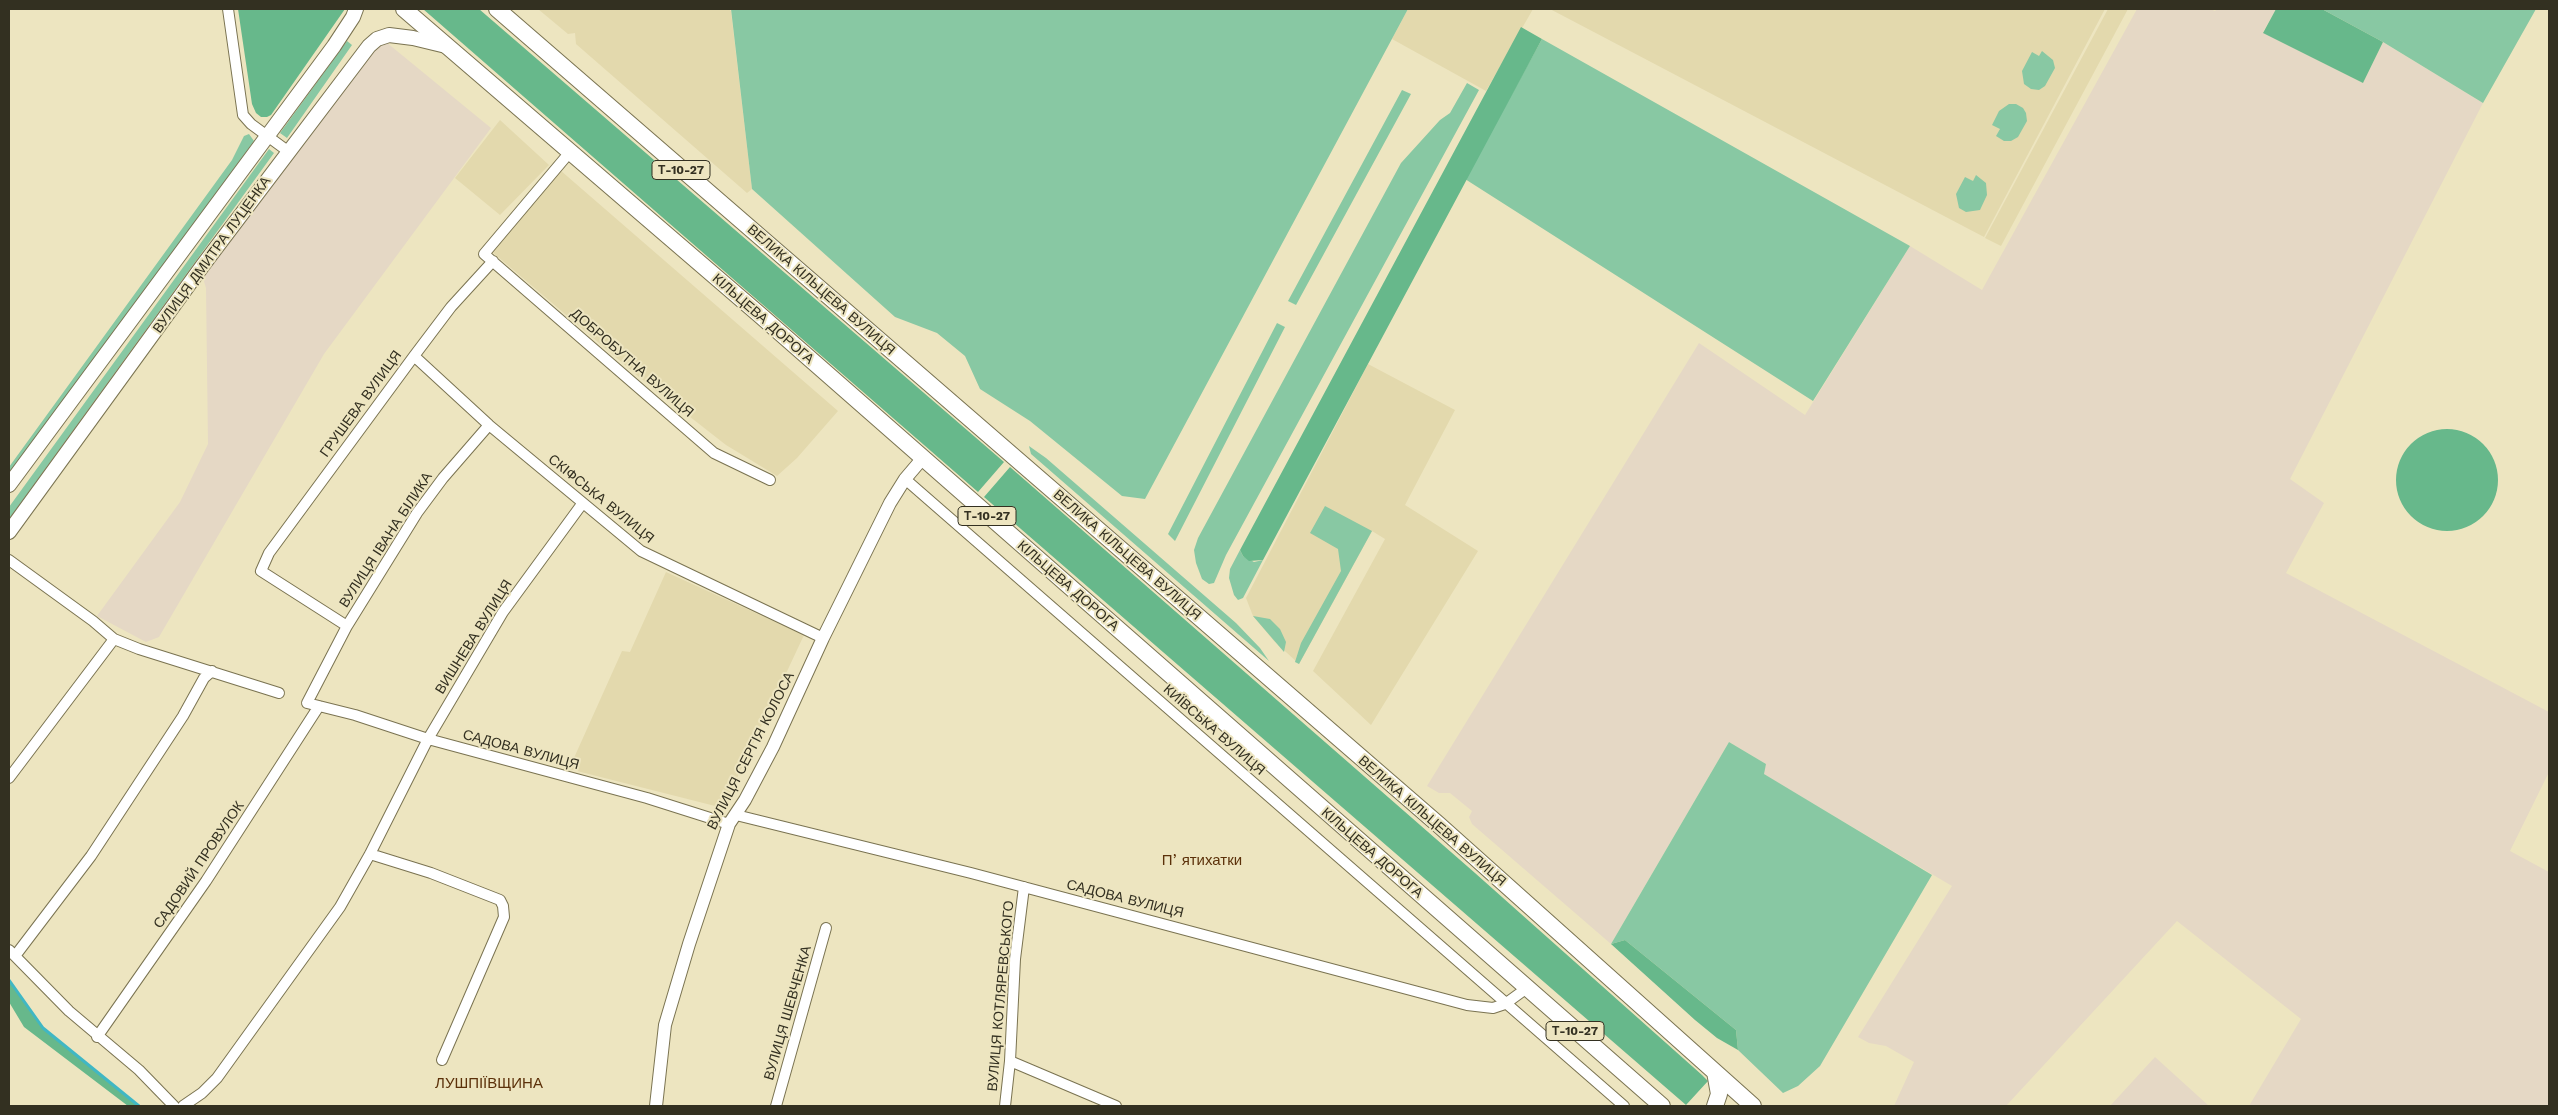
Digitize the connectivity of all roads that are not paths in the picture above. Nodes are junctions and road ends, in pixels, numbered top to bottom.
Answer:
1 (228, 9) edge
2 (356, 9) edge
3 (404, 9) edge
4 (497, 9) edge
5 (446, 46) junction
6 (266, 134) junction
7 (288, 152) junction
8 (570, 152) junction
9 (493, 261) junction
10 (414, 356) junction
11 (489, 425) junction
12 (922, 459) junction
13 (905, 479) junction
14 (770, 480) dead end
15 (9, 485) edge
16 (582, 504) junction
17 (9, 532) edge
18 (9, 560) edge
19 (261, 571) joint
20 (347, 626) junction
21 (114, 638) junction
22 (823, 638) junction
23 (212, 671) junction
24 (279, 693) dead end
25 (307, 703) joint
26 (319, 706) junction
27 (428, 739) junction
28 (9, 778) edge
29 (732, 820) junction
30 (370, 854) junction
31 (1024, 888) junction
32 (826, 928) dead end
33 (12, 953) edge
34 (1527, 988) junction
35 (1505, 1004) junction
36 (97, 1037) junction
37 (442, 1060) dead end
38 (1010, 1061) junction
39 (1715, 1072) junction
40 (174, 1106) edge
41 (184, 1106) edge
42 (656, 1106) edge
43 (776, 1106) edge
44 (1005, 1106) edge
45 (1116, 1106) edge
46 (1624, 1106) edge
47 (1662, 1106) edge
48 (1715, 1106) edge
49 (1753, 1106) edge

1 - 6 street
2 - 6 main road, ВУЛИЦЯ ДМИТРА ЛУЦЕНКА
3 - 5 highway, КІЛЬЦЕВА ДОРОГА / Т-10-27
4 - 39 highway, ВЕЛИКА КІЛЬЦЕВА ВУЛИЦЯ / Т-10-27
5 - 7 main road, ВУЛИЦЯ ДМИТРА ЛУЦЕНКА
5 - 8 highway, КІЛЬЦЕВА ДОРОГА / Т-10-27
6 - 7 street
6 - 15 main road, ВУЛИЦЯ ДМИТРА ЛУЦЕНКА
7 - 17 main road, ВУЛИЦЯ ДМИТРА ЛУЦЕНКА
8 - 9 street, ДОБРОБУТНА ВУЛИЦЯ
8 - 12 highway, КІЛЬЦЕВА ДОРОГА / Т-10-27
9 - 10 street, ГРУШЕВА ВУЛИЦЯ
9 - 14 street, ДОБРОБУТНА ВУЛИЦЯ
10 - 11 street, СКІФСЬКА ВУЛИЦЯ
10 - 19 street, ГРУШЕВА ВУЛИЦЯ
11 - 16 street, СКІФСЬКА ВУЛИЦЯ
11 - 20 street, ВУЛИЦЯ ІВАНА БІЛИКА
12 - 13 street, ВУЛИЦЯ СЕРГІЯ КОЛОСА
12 - 34 highway, КІЛЬЦЕВА ДОРОГА / Т-10-27
13 - 22 street, ВУЛИЦЯ СЕРГІЯ КОЛОСА
13 - 35 street, КИЇВСЬКА ВУЛИЦЯ
16 - 22 street, СКІФСЬКА ВУЛИЦЯ
16 - 27 street, ВИШНЕВА ВУЛИЦЯ
18 - 21 street
19 - 20 street, ВУЛИЦЯ ІВАНА БІЛИКА
20 - 25 street, ВУЛИЦЯ ІВАНА БІЛИКА
21 - 23 street
21 - 28 street
22 - 29 street, ВУЛИЦЯ СЕРГІЯ КОЛОСА
23 - 24 street
23 - 33 street
25 - 26 street, САДОВА ВУЛИЦЯ
26 - 27 street, САДОВА ВУЛИЦЯ
26 - 36 street, САДОВИЙ ПРОВУЛОК
27 - 29 street, САДОВА ВУЛИЦЯ
27 - 30 street
29 - 31 street, САДОВА ВУЛИЦЯ
29 - 42 street, ВУЛИЦЯ СЕРГІЯ КОЛОСА
30 - 37 street
30 - 41 street
31 - 35 street, САДОВА ВУЛИЦЯ
31 - 38 street, ВУЛИЦЯ КОТЛЯРЕВСЬКОГО
32 - 43 street, ВУЛИЦЯ ШЕВЧЕНКА
33 - 36 street
34 - 35 street, САДОВА ВУЛИЦЯ
34 - 47 highway, КІЛЬЦЕВА ДОРОГА / Т-10-27
35 - 46 street
36 - 40 street
38 - 44 street, ВУЛИЦЯ КОТЛЯРЕВСЬКОГО
38 - 45 street
39 - 48 highway
39 - 49 highway, ВЕЛИКА КІЛЬЦЕВА ВУЛИЦЯ / Т-10-27

